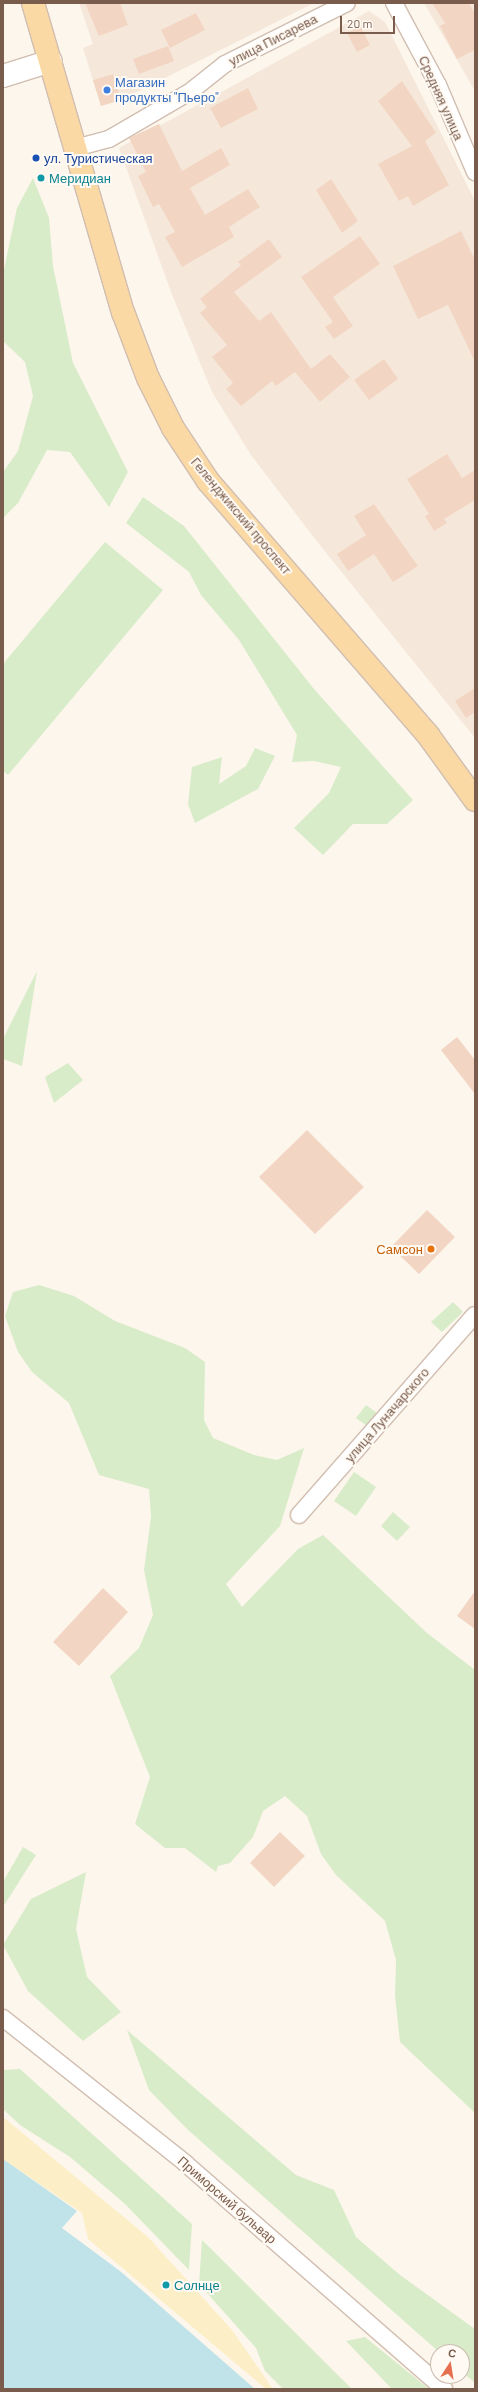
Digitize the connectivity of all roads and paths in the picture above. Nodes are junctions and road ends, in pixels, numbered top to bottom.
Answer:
1 (33, 3) edge
2 (347, 3) edge
3 (394, 3) edge
4 (51, 61) junction
5 (3, 76) edge
6 (76, 148) junction
7 (475, 172) edge
8 (475, 800) edge
9 (475, 1315) edge
10 (299, 1515) dead end
11 (3, 2018) edge
12 (444, 2389) edge

1 - 4 main road, Геленджикский проспект
2 - 6 street, улица Писарева
3 - 7 street, Средняя улица
4 - 5 street
4 - 6 main road, Геленджикский проспект
6 - 8 main road, Геленджикский проспект
9 - 10 street, улица Луначарского
11 - 12 street, Приморский бульвар

